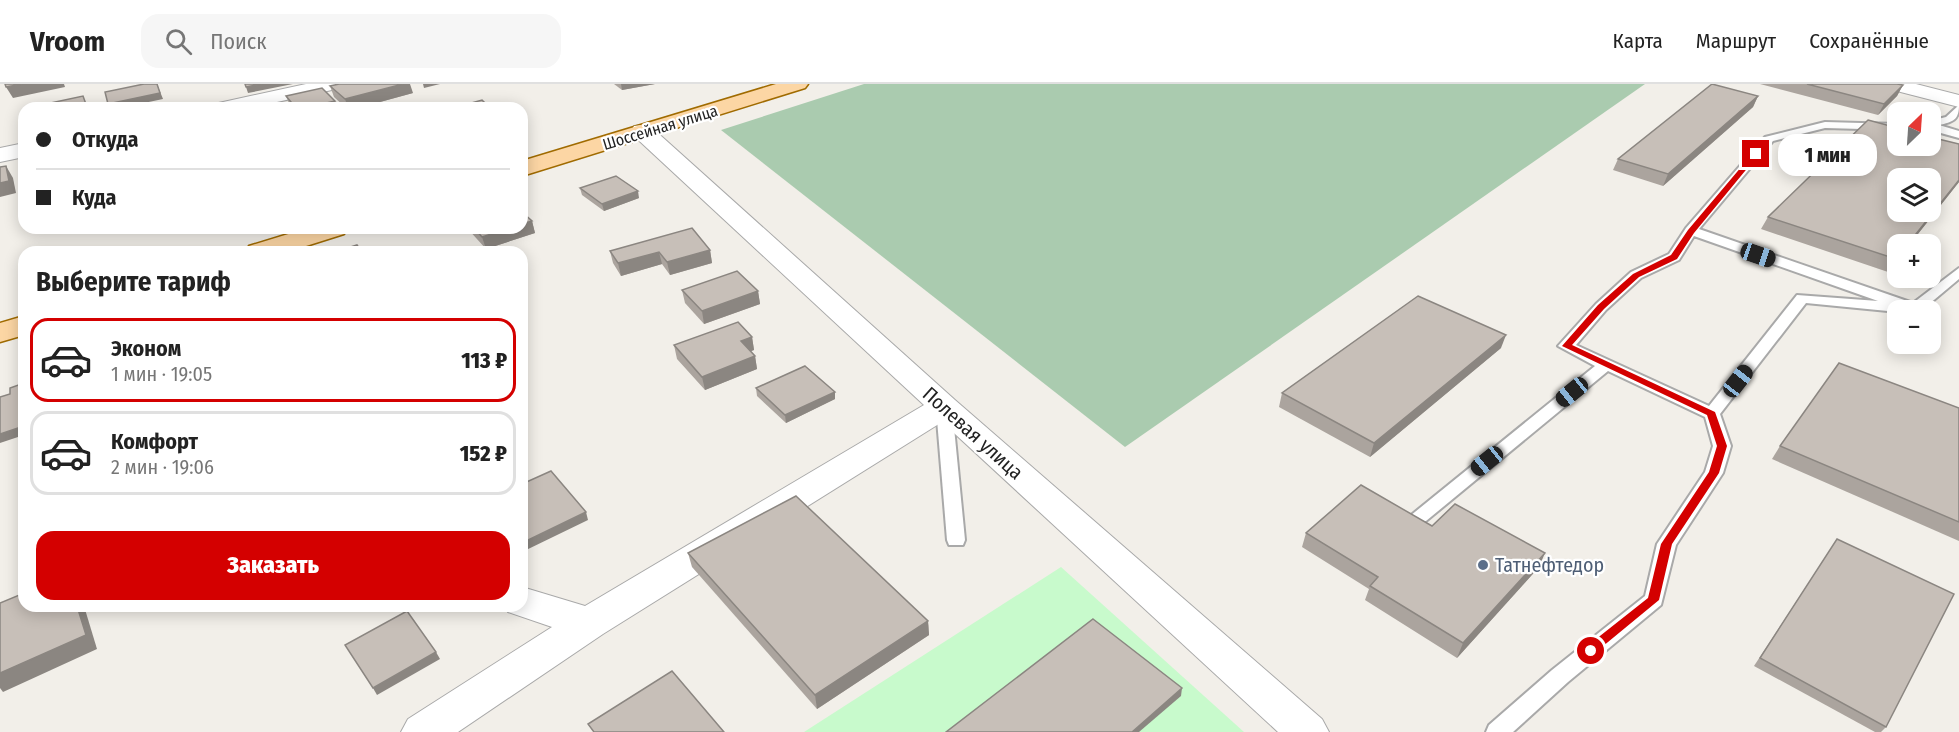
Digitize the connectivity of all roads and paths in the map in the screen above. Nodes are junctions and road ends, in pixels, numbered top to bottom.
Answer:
1 (334, 84) edge
2 (798, 84) edge
3 (1893, 84) edge
4 (1959, 101) edge
5 (249, 102) edge
6 (1959, 108) edge
7 (1941, 122) edge
8 (1887, 127) edge
9 (1941, 129) edge
10 (642, 131) junction
11 (1959, 135) edge
12 (18, 151) edge
13 (0, 155) edge
14 (528, 167) edge
15 (1691, 231) junction
16 (316, 234) edge
17 (278, 246) edge
18 (1959, 272) edge
19 (1889, 300) edge
20 (1926, 300) edge
21 (1887, 306) edge
22 (18, 327) edge
23 (0, 333) edge
24 (1606, 365) junction
25 (944, 407) junction
26 (1712, 414) junction
27 (1419, 516) edge
28 (956, 540) dead end
29 (528, 604) edge
30 (589, 623) junction
31 (423, 732) edge
32 (1307, 732) edge
33 (1497, 732) edge

1 - 5 street
2 - 10 main road, Шоссейная улица
3 - 4 street
6 - 7 lane
8 - 15 lane
9 - 11 lane
10 - 14 main road, Шоссейная улица
10 - 25 street, Полевая улица
12 - 13 street
15 - 19 lane
15 - 24 lane
16 - 17 main road
18 - 20 lane
21 - 26 lane
22 - 23 main road
24 - 26 lane
24 - 27 lane
25 - 28 lane
25 - 30 street
25 - 32 street, Полевая улица
26 - 33 lane
29 - 30 street
30 - 31 street

